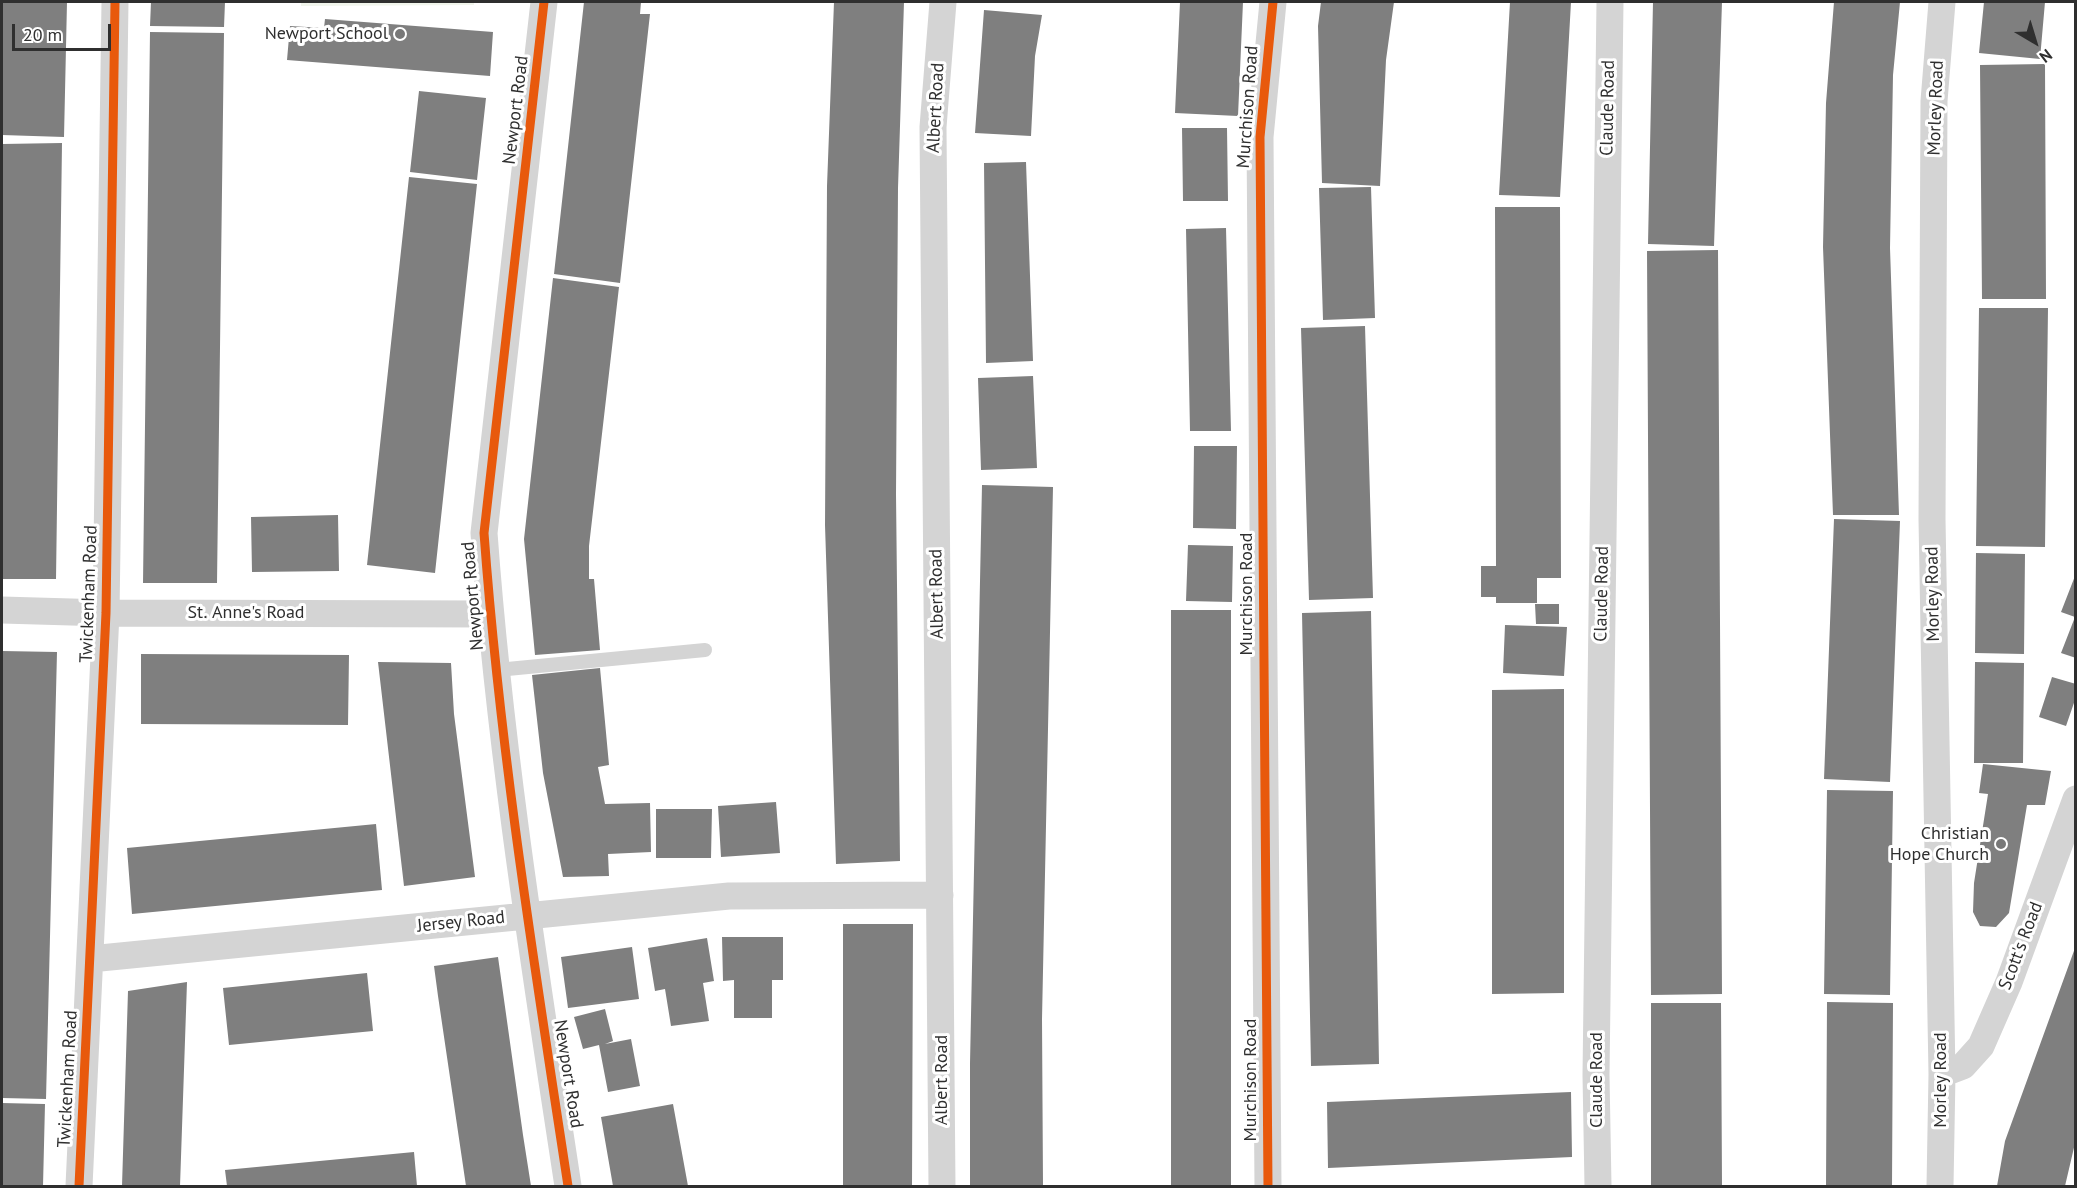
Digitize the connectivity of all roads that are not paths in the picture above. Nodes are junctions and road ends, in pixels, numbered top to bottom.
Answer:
1 (115, 2) edge
2 (544, 2) edge
3 (943, 2) edge
4 (1273, 2) edge
5 (1610, 2) edge
6 (1942, 2) edge
7 (2, 610) edge
8 (106, 613) junction
9 (490, 614) junction
10 (705, 650) dead end
11 (497, 670) junction
12 (2076, 799) edge
13 (940, 896) junction
14 (526, 915) junction
15 (90, 959) junction
16 (1942, 1074) junction
17 (79, 1186) edge
18 (568, 1186) edge
19 (942, 1186) edge
20 (1268, 1186) edge
21 (1598, 1186) edge
22 (1940, 1186) edge

1 - 8 street, Twickenham Road
2 - 9 street, Newport Road
3 - 13 street, Albert Road
4 - 20 street, Murchison Road
5 - 21 street, Claude Road
6 - 16 street, Morley Road
7 - 8 street, St. Anne's Road
8 - 9 street, St. Anne's Road
8 - 15 street, Twickenham Road
9 - 11 street, Newport Road
10 - 11 lane
11 - 14 street, Newport Road
12 - 16 street, Scott's Road
13 - 14 street, Jersey Road
13 - 19 street, Albert Road
14 - 15 street, Jersey Road
14 - 18 street, Newport Road
15 - 17 street, Twickenham Road
16 - 22 street, Morley Road

